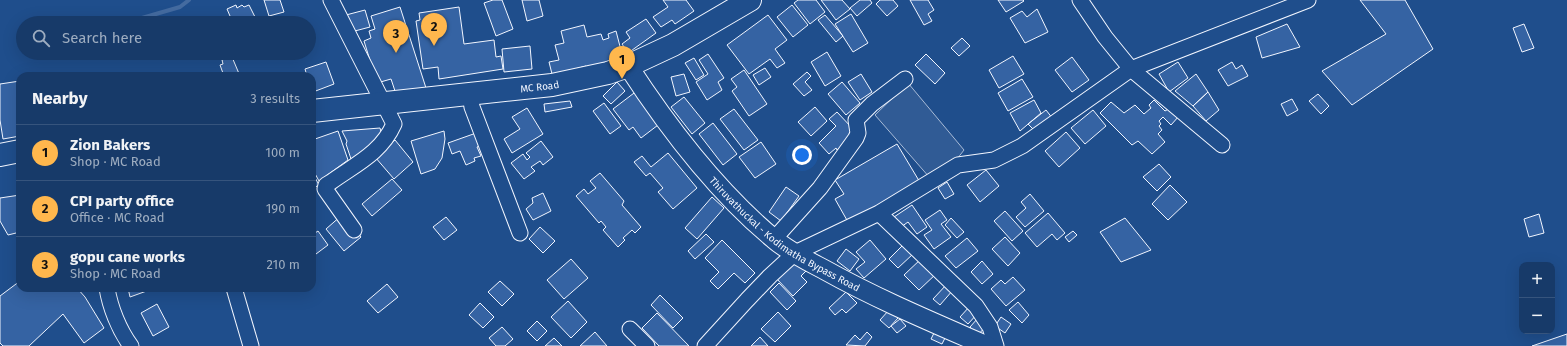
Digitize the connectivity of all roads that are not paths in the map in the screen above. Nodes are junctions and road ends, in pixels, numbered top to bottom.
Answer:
1 (331, 0) edge
2 (750, 0) edge
3 (1080, 0) edge
4 (1308, 0) edge
5 (628, 66) junction
6 (1131, 69) junction
7 (905, 79) dead end
8 (470, 95) junction
9 (382, 103) junction
10 (316, 111) edge
11 (1222, 145) dead end
12 (16, 152) edge
13 (0, 155) edge
14 (879, 213) junction
15 (354, 230) dead end
16 (520, 233) dead end
17 (774, 239) junction
18 (795, 254) junction
19 (107, 292) edge
20 (235, 292) edge
21 (630, 329) dead end
22 (131, 346) edge
23 (251, 346) edge
24 (647, 346) edge
25 (705, 346) edge
26 (987, 346) edge
27 (996, 346) edge

1 - 9 street
2 - 5 highway, MC Road
3 - 6 street
4 - 6 street
5 - 8 highway, MC Road
5 - 17 main road, Thiruvathuckal - Kodimatha Bypass Road
6 - 11 street
6 - 14 street
7 - 17 street
8 - 9 highway, MC Road
8 - 16 street
9 - 10 highway, MC Road
9 - 15 street
12 - 13 highway
14 - 18 street
14 - 27 street
17 - 18 main road, Thiruvathuckal - Kodimatha Bypass Road
18 - 25 street
18 - 26 main road, Thiruvathuckal - Kodimatha Bypass Road
19 - 22 street
20 - 23 street
21 - 24 street

